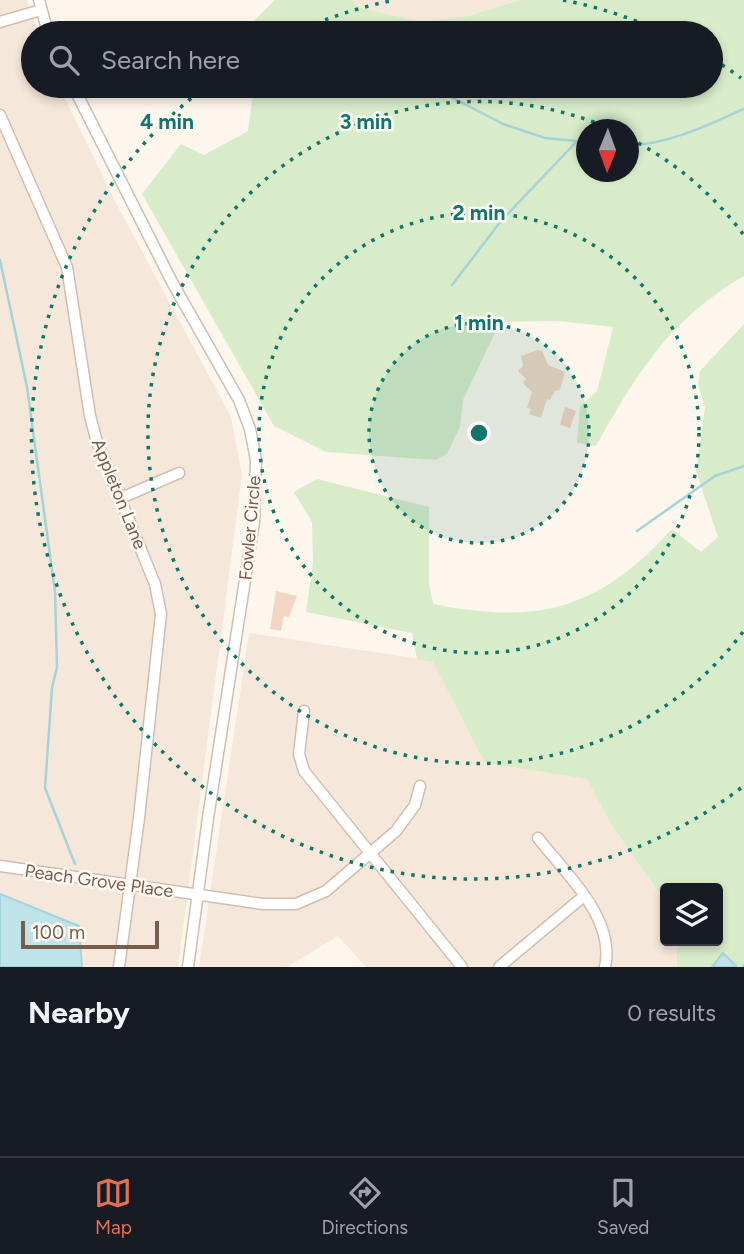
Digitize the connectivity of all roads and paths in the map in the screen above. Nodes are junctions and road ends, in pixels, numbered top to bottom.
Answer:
1 (40, 5) edge
2 (0, 22) edge
3 (79, 98) edge
4 (0, 115) edge
5 (179, 473) dead end
6 (121, 498) junction
7 (304, 711) dead end
8 (420, 786) dead end
9 (538, 838) dead end
10 (369, 855) junction
11 (0, 866) edge
12 (129, 885) junction
13 (197, 895) junction
14 (584, 896) junction
15 (118, 967) edge
16 (188, 967) edge
17 (462, 967) edge
18 (499, 967) edge
19 (605, 967) edge

1 - 2 street
3 - 13 street, Fowler Circle
4 - 6 street, Appleton Lane
5 - 6 street
6 - 12 street, Appleton Lane
7 - 10 street
8 - 10 street, Peach Grove Place
9 - 14 street
10 - 13 street, Peach Grove Place
10 - 17 street
11 - 12 street, Peach Grove Place
12 - 13 street, Peach Grove Place
12 - 15 street, Appleton Lane
13 - 16 street, Fowler Circle
14 - 18 street
14 - 19 street

